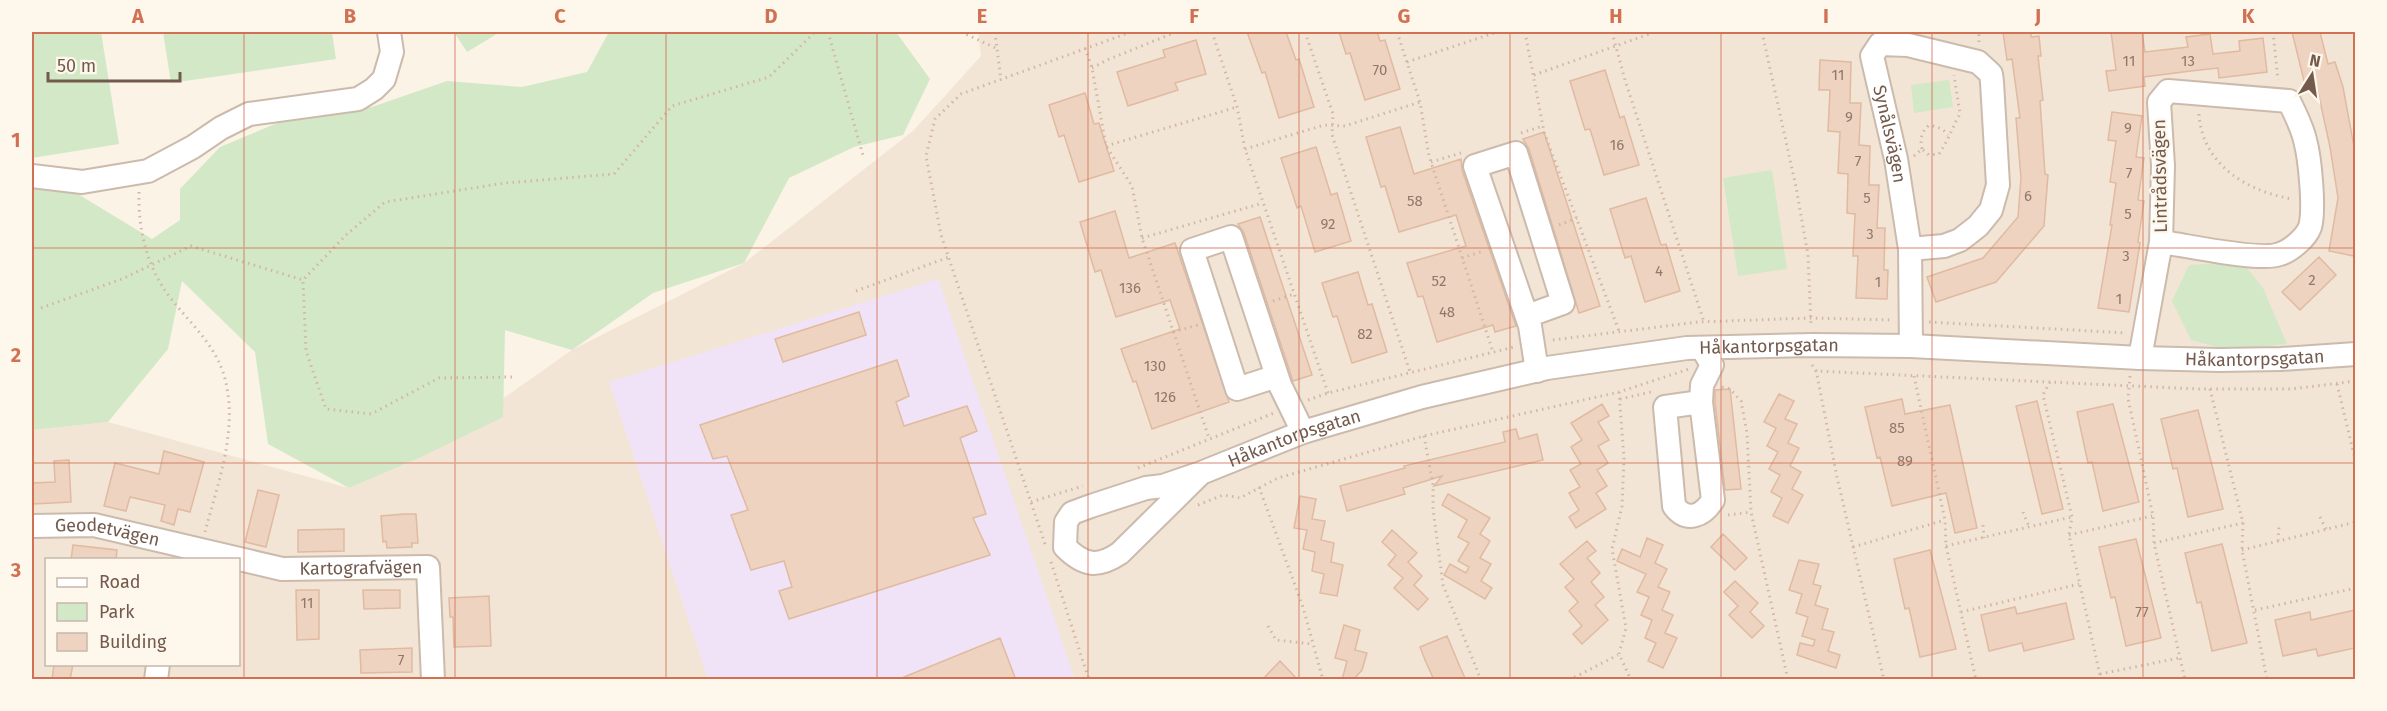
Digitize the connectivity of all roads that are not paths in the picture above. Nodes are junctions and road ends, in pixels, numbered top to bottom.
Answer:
1 (389, 32) edge
2 (32, 176) edge
3 (2162, 242) junction
4 (1910, 249) junction
5 (1527, 316) junction
6 (1911, 346) junction
7 (2355, 354) edge
8 (1707, 356) junction
9 (2136, 358) junction
10 (1537, 370) junction
11 (1277, 376) junction
12 (1701, 397) junction
13 (1303, 432) junction
14 (1201, 473) junction
15 (32, 526) edge
16 (188, 552) edge
17 (221, 558) edge
18 (240, 561) edge
19 (433, 680) edge

1 - 2 street
3 - 3 street, Lintrådsvägen
3 - 9 street, Lintrådsvägen
4 - 4 street, Synålsvägen
4 - 6 street, Synålsvägen
5 - 5 street
5 - 10 street
6 - 8 street, Håkantorpsgatan
6 - 9 street, Håkantorpsgatan
7 - 9 street, Håkantorpsgatan
8 - 10 street, Håkantorpsgatan
8 - 12 street
10 - 13 street, Håkantorpsgatan
11 - 11 street
11 - 13 street
12 - 12 street
13 - 14 street, Håkantorpsgatan
14 - 14 street, Håkantorpsgatan
15 - 16 street, Geodetvägen
16 - 17 street, Kartografvägen
18 - 19 street, Kartografvägen

